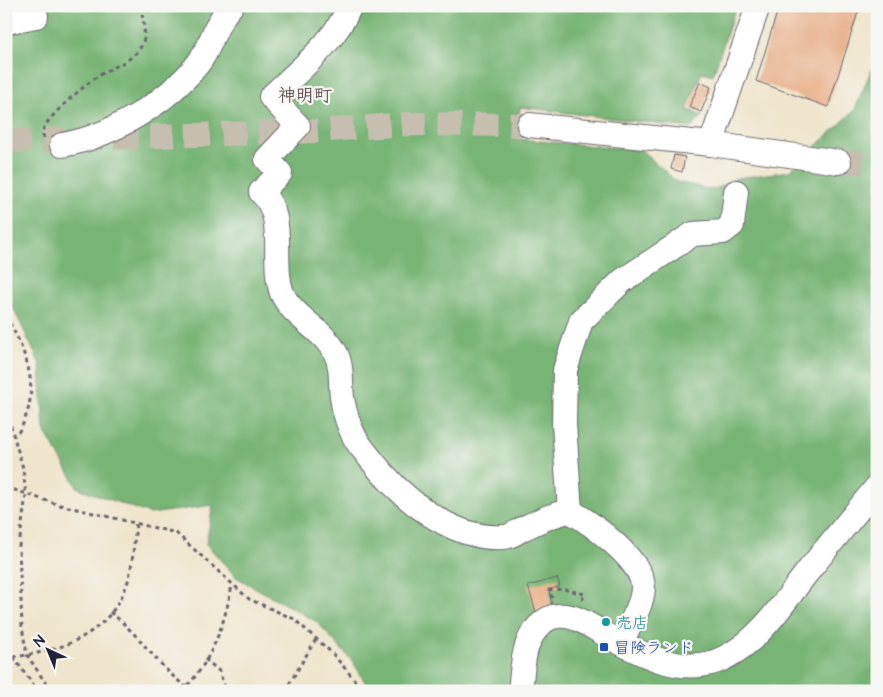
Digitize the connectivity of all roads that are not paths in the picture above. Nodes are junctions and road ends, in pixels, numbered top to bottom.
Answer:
1 (232, 6) edge
2 (350, 6) edge
3 (758, 6) edge
4 (36, 16) dead end
5 (6, 22) edge
6 (529, 124) tunnel mouth
7 (711, 144) junction
8 (62, 145) road end
9 (839, 162) tunnel mouth
10 (736, 192) dead end
11 (877, 487) edge
12 (570, 511) junction
13 (621, 642) junction
14 (520, 691) edge

1 - 8 street
2 - 12 street
3 - 7 street
4 - 5 street
6 - 7 street
7 - 9 street
10 - 12 street
11 - 13 street
12 - 13 street
13 - 14 street

